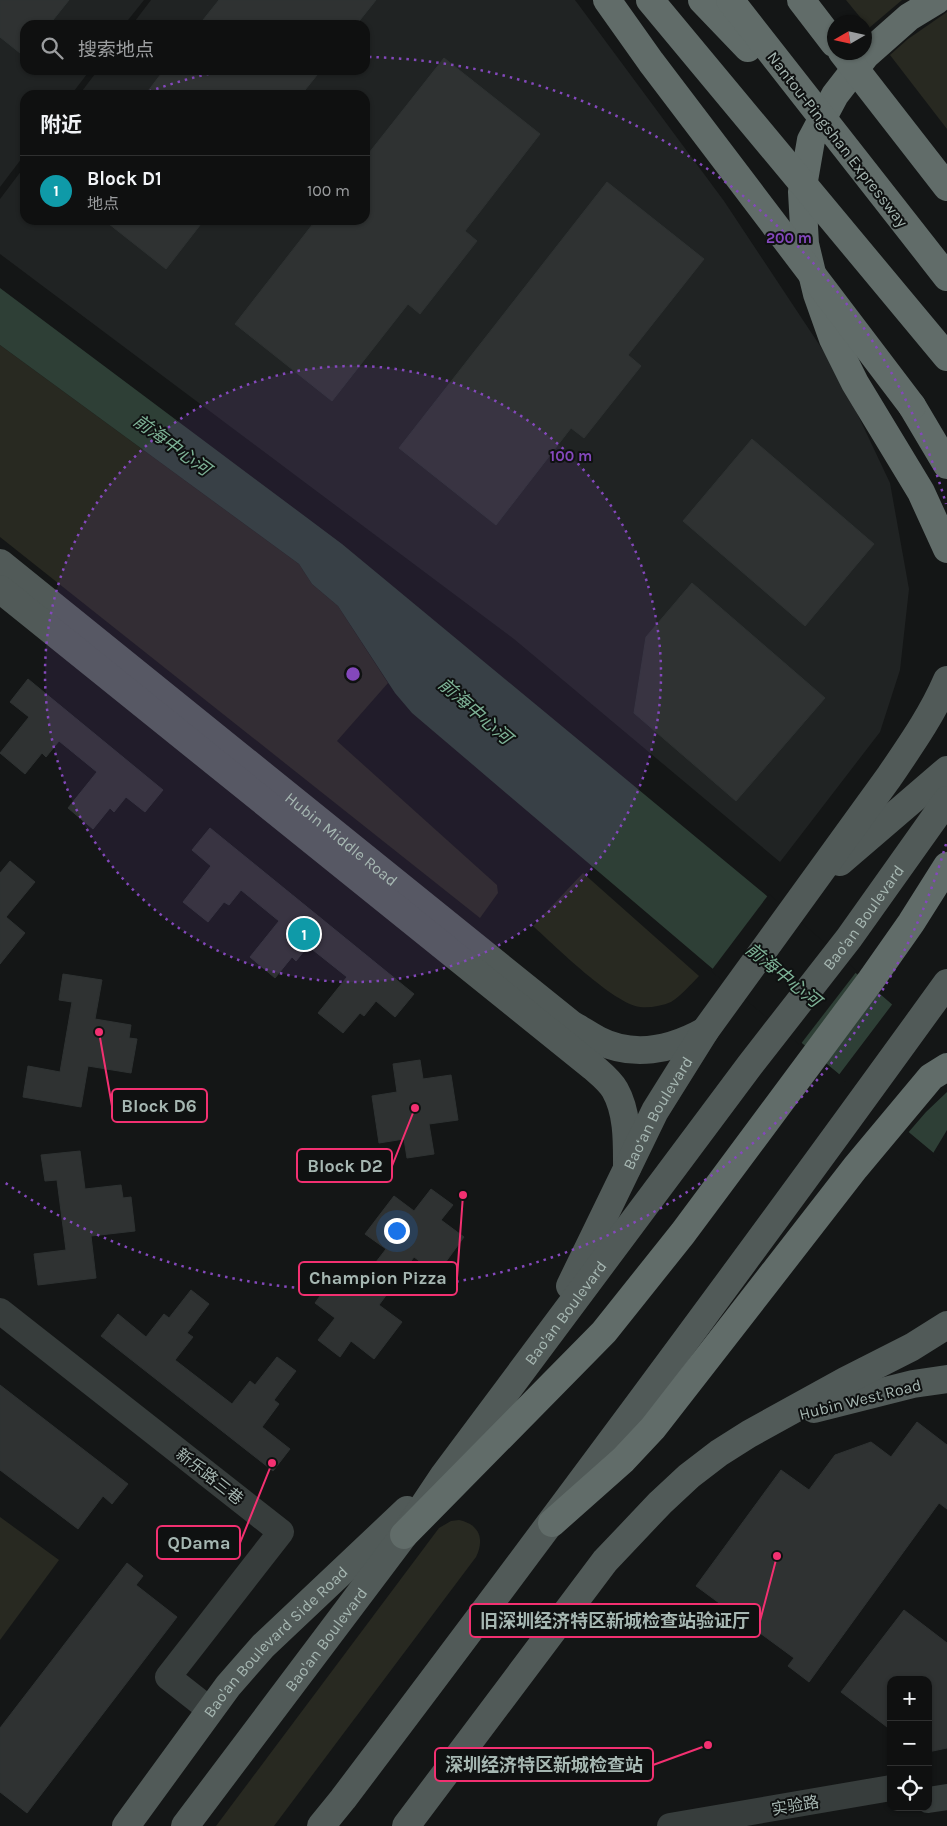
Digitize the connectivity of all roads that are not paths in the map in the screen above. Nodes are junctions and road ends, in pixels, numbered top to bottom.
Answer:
1 (607, 0) edge
2 (650, 0) edge
3 (702, 0) edge
4 (730, 0) edge
5 (801, 0) edge
6 (938, 0) edge
7 (827, 34) edge
8 (848, 60) edge
9 (898, 124) junction
10 (854, 158) junction
11 (947, 176) edge
12 (947, 187) edge
13 (947, 277) edge
14 (947, 357) edge
15 (947, 465) edge
16 (947, 549) edge
17 (0, 563) edge
18 (0, 589) edge
19 (947, 680) edge
20 (947, 770) edge
21 (947, 800) edge
22 (947, 866) edge
23 (806, 894) junction
24 (947, 983) edge
25 (529, 1003) junction
26 (705, 1030) junction
27 (942, 1068) edge
28 (627, 1168) junction
29 (0, 1311) edge
30 (947, 1325) edge
31 (542, 1344) junction
32 (947, 1379) edge
33 (774, 1421) junction
34 (444, 1475) junction
35 (552, 1523) junction
36 (404, 1535) junction
37 (210, 1710) junction
38 (947, 1778) edge
39 (932, 1781) edge
40 (887, 1789) edge
41 (947, 1797) edge
42 (932, 1799) edge
43 (344, 1800) junction
44 (887, 1808) edge
45 (126, 1826) edge
46 (185, 1826) edge
47 (321, 1826) edge
48 (329, 1826) edge
49 (406, 1826) edge
50 (670, 1826) edge
51 (778, 1826) edge

1 - 15 highway, bridge
2 - 14 highway, bridge
3 - 10 highway, bridge
4 - 10 highway, Nantou-Pingshan Expressway, bridge
5 - 7 highway
6 - 16 highway, bridge
8 - 9 highway, bridge
9 - 11 highway, bridge
9 - 12 highway, bridge
10 - 13 highway, Nantou-Pingshan Expressway, bridge
17 - 25 main road, Hubin Middle Road
18 - 25 main road, Hubin Middle Road
19 - 23 main road
20 - 23 main road, Bao‘an Boulevard
21 - 31 main road, Bao'an Boulevard
22 - 36 highway
23 - 26 main road, Bao‘an Boulevard
24 - 35 main road
25 - 26 main road, Hubin Middle Road
25 - 28 main road, Hubin Middle Road
26 - 28 main road, Bao‘an Boulevard
27 - 35 highway
28 - 31 main road, Bao‘an Boulevard
29 - 37 street, 新乐路三巷
30 - 33 main road
31 - 34 main road, Bao'an Boulevard
32 - 33 main road, Hubin West Road
33 - 49 main road
34 - 36 main road, Bao'an Boulevard
34 - 37 main road, Bao'an Boulevard Side Road
35 - 43 main road
36 - 46 main road, Bao'an Boulevard
37 - 45 main road, Bao'an Boulevard Side Road
38 - 39 street
40 - 50 street, 实验路
41 - 42 street
43 - 47 main road
43 - 48 main road
44 - 51 street, 实验路

